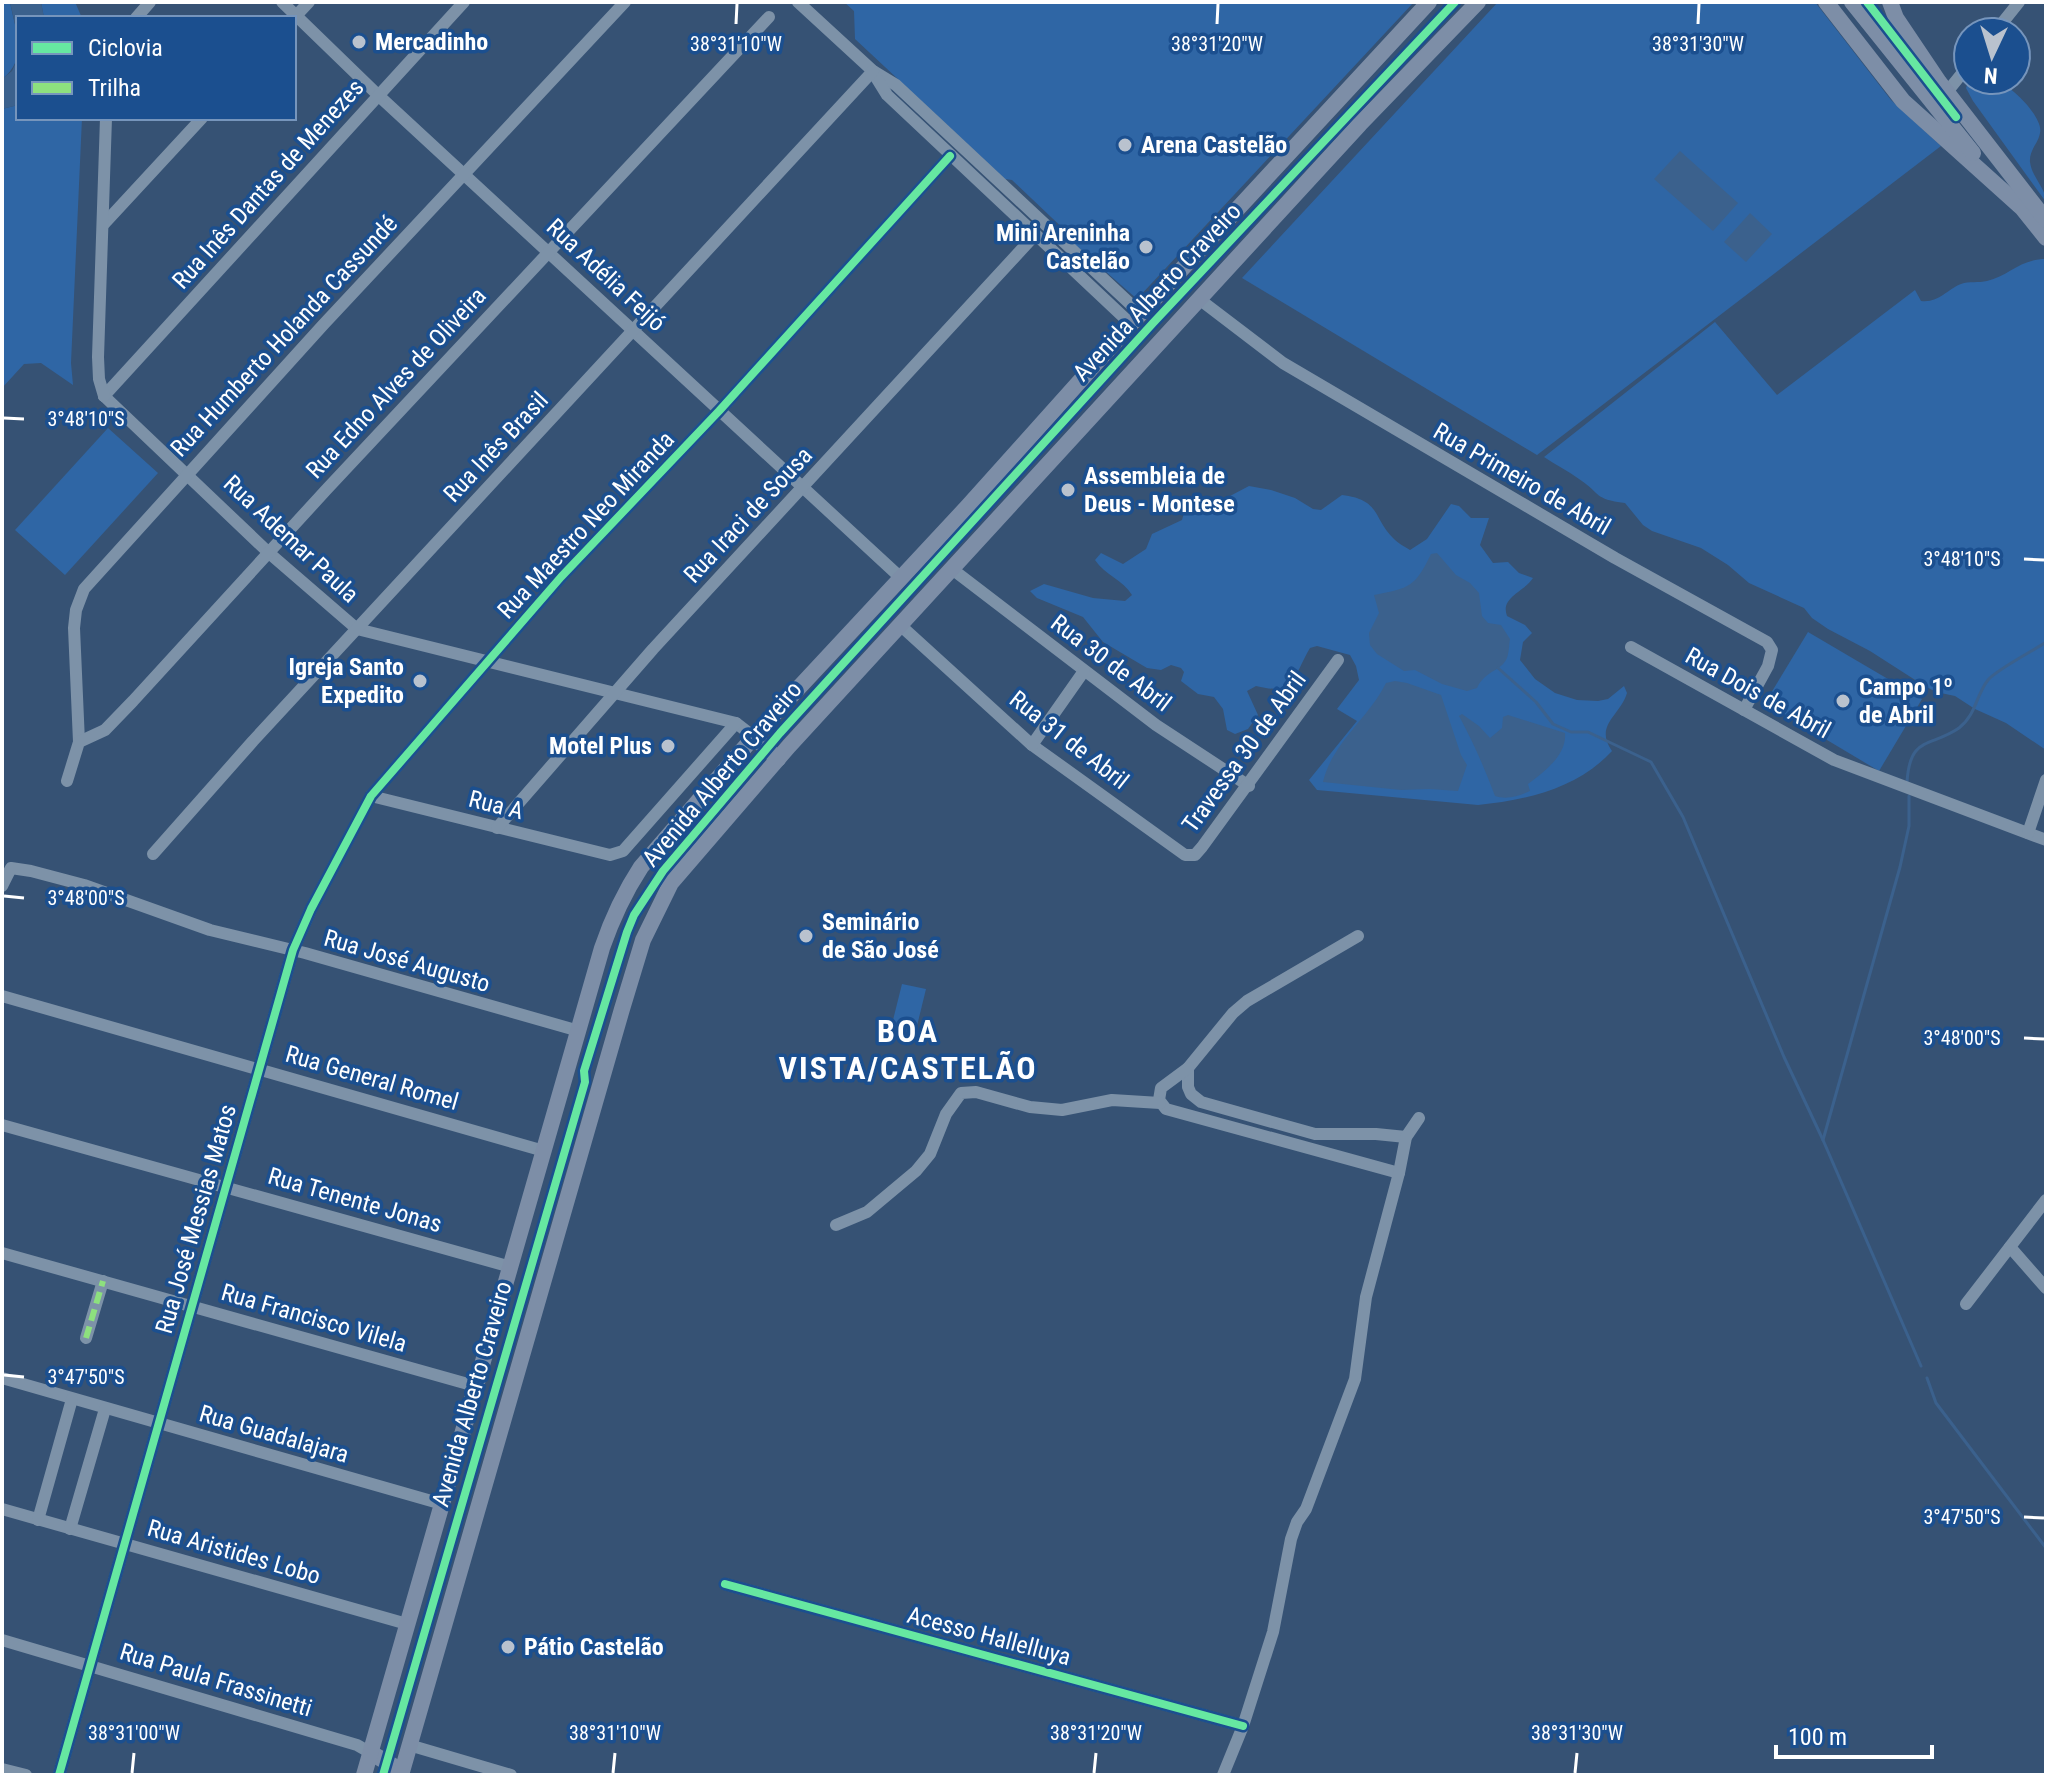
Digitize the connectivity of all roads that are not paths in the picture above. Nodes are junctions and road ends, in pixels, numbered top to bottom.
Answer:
1 (464, 2) edge
2 (625, 2) edge
3 (798, 2) edge
4 (1429, 2) edge
5 (1478, 2) edge
6 (1826, 2) edge
7 (1852, 2) edge
8 (1884, 2) edge
9 (1893, 10) edge
10 (769, 17) dead end
11 (296, 18) edge
12 (873, 71) junction
13 (1952, 86) edge
14 (1947, 92) junction
15 (379, 96) junction
16 (106, 120) edge
17 (200, 120) edge
18 (950, 156) junction
19 (464, 174) junction
20 (2022, 208) junction
21 (2046, 220) edge
22 (103, 225) junction
23 (1035, 235) junction
24 (2046, 238) edge
25 (550, 252) junction
26 (1199, 299) junction
27 (1136, 318) junction
28 (634, 331) junction
29 (104, 396) junction
30 (719, 411) junction
31 (188, 473) junction
32 (805, 486) junction
33 (269, 553) junction
34 (952, 569) junction
35 (901, 578) junction
36 (900, 625) junction
37 (357, 629) junction
38 (1631, 647) dead end
39 (1338, 660) dead end
40 (487, 661) junction
41 (1084, 671) junction
42 (615, 692) junction
43 (1744, 710) junction
44 (736, 723) junction
45 (754, 737) junction
46 (79, 742) junction
47 (1032, 745) junction
48 (778, 759) junction
49 (2046, 780) edge
50 (67, 781) dead end
51 (1249, 786) junction
52 (371, 796) junction
53 (497, 828) junction
54 (2028, 833) junction
55 (2046, 840) edge
56 (1179, 851) joint
57 (153, 854) dead end
58 (2, 885) edge
59 (1358, 936) dead end
60 (293, 950) junction
61 (2, 996) edge
62 (579, 1031) junction
63 (260, 1068) junction
64 (1188, 1068) junction
65 (1160, 1103) junction
66 (1419, 1118) dead end
67 (2, 1125) edge
68 (1406, 1137) junction
69 (544, 1151) junction
70 (1399, 1173) junction
71 (226, 1187) junction
72 (2046, 1200) edge
73 (836, 1225) dead end
74 (2010, 1247) junction
75 (2, 1253) edge
76 (511, 1267) junction
77 (103, 1281) junction
78 (2046, 1288) edge
79 (1966, 1304) dead end
80 (192, 1306) junction
81 (86, 1338) dead end
82 (2, 1378) edge
83 (475, 1386) junction
84 (72, 1399) junction
85 (105, 1409) junction
86 (159, 1424) junction
87 (442, 1504) junction
88 (2, 1509) edge
89 (38, 1520) junction
90 (70, 1529) junction
91 (126, 1544) junction
92 (725, 1584) dead end
93 (407, 1624) junction
94 (2, 1640) edge
95 (90, 1665) junction
96 (1243, 1726) junction
97 (409, 1745) junction
98 (371, 1753) junction
99 (2, 1769) edge
100 (401, 1773) edge
101 (26, 1775) edge
102 (59, 1775) edge
103 (364, 1775) edge
104 (511, 1775) edge
105 (1223, 1775) edge

1 - 15 street, Rua Inês Dantas de Menezes
2 - 19 street, Rua Humberto Holanda Cassundé
3 - 12 street
4 - 27 main road, Avenida Alberto Craveiro
5 - 26 main road, Avenida Alberto Craveiro
6 - 20 main road
7 - 20 main road
8 - 9 main road
9 - 14 main road
10 - 25 street, Rua Edno Alves de Oliveira
11 - 15 street, Rua Adélia Feijó
12 - 18 street
12 - 27 street
12 - 28 street, Rua Inês Brasil
13 - 14 street
14 - 21 main road
15 - 19 street, Rua Adélia Feijó
15 - 29 street, Rua Inês Dantas de Menezes
16 - 22 street
17 - 22 street
18 - 23 street
18 - 30 street, Rua Maestro Neo Miranda
19 - 25 street, Rua Adélia Feijó
19 - 31 street, Rua Humberto Holanda Cassundé
20 - 24 main road
22 - 29 street
23 - 27 street
23 - 32 street, Rua Iraci de Sousa
25 - 28 street, Rua Adélia Feijó
25 - 33 street, Rua Edno Alves de Oliveira
26 - 34 main road, Avenida Alberto Craveiro
26 - 43 street, Rua Primeiro de Abril
27 - 35 main road, Avenida Alberto Craveiro
28 - 30 street, Rua Adélia Feijó
28 - 37 street, Rua Inês Brasil
29 - 31 street, Rua Ademar Paula
30 - 32 street, Rua Adélia Feijó
30 - 40 street, Rua Maestro Neo Miranda
31 - 33 street, Rua Ademar Paula
31 - 46 street, Rua Humberto Holanda Cassundé
32 - 35 street, Rua Adélia Feijó
32 - 42 street, Rua Iraci de Sousa
33 - 37 street, Rua Ademar Paula
33 - 46 street, Rua Edno Alves de Oliveira
34 - 36 main road, Avenida Alberto Craveiro
34 - 41 street, Rua 30 de Abril
35 - 45 main road, Avenida Alberto Craveiro
36 - 47 street, Rua 31 de Abril
36 - 48 main road, Avenida Alberto Craveiro
37 - 40 street, Rua Ademar Paula
37 - 57 street, Rua Inês Brasil
38 - 43 street, Rua Dois de Abril
39 - 51 street, Travessa 30 de Abril
40 - 42 street, Rua Ademar Paula
40 - 52 street, Rua Maestro Neo Miranda
41 - 47 street
41 - 51 street, Rua 30 de Abril
42 - 44 street, Rua Ademar Paula
42 - 53 street, Rua Iraci de Sousa
43 - 54 street, Rua Dois de Abril
44 - 45 street, Rua Ademar Paula
44 - 53 street, Rua A
45 - 48 main road
45 - 62 main road, Avenida Alberto Craveiro
46 - 50 street
47 - 56 street, Rua 31 de Abril
48 - 97 main road, Avenida Alberto Craveiro
49 - 54 street
51 - 56 street, Travessa 30 de Abril
52 - 53 street, Rua A
52 - 60 street, Rua Maestro Neo Miranda
54 - 55 street, Rua Dois de Abril
58 - 60 street, Rua José Augusto
59 - 64 street
60 - 62 street, Rua José Augusto
60 - 63 street, Rua José Messias Matos
61 - 63 street, Rua General Romel
62 - 69 main road, Avenida Alberto Craveiro
63 - 69 street, Rua General Romel
63 - 71 street, Rua José Messias Matos
64 - 65 street
64 - 68 street
65 - 70 street
65 - 73 street
66 - 68 street
67 - 71 street, Rua Tenente Jonas
68 - 70 street
69 - 76 main road, Avenida Alberto Craveiro
70 - 96 street
71 - 76 street, Rua Tenente Jonas
71 - 80 street, Rua José Messias Matos
72 - 74 street
74 - 78 street
74 - 79 street
75 - 77 street, Rua Francisco Vilela
76 - 83 main road, Avenida Alberto Craveiro
77 - 80 street, Rua Francisco Vilela
77 - 81 street
80 - 83 street, Rua Francisco Vilela
80 - 86 street, Rua José Messias Matos
82 - 84 street, Rua Guadalajara
83 - 87 main road, Avenida Alberto Craveiro
84 - 85 street, Rua Guadalajara
84 - 89 street
85 - 86 street, Rua Guadalajara
85 - 90 street
86 - 87 street, Rua Guadalajara
86 - 91 street, Rua José Messias Matos
87 - 93 main road, Avenida Alberto Craveiro
88 - 89 street, Rua Aristides Lobo
89 - 90 street, Rua Aristides Lobo
90 - 91 street, Rua Aristides Lobo
91 - 93 street, Rua Aristides Lobo
91 - 95 street, Rua José Messias Matos
92 - 96 street, Acesso Hallelluya
93 - 98 main road, Avenida Alberto Craveiro
94 - 95 street, Rua Paula Frassinetti
95 - 98 street, Rua Paula Frassinetti
95 - 102 street, Rua José Messias Matos
96 - 105 street
97 - 100 main road, Avenida Alberto Craveiro
97 - 104 street
98 - 100 main road
98 - 103 main road, Avenida Alberto Craveiro
99 - 101 street

